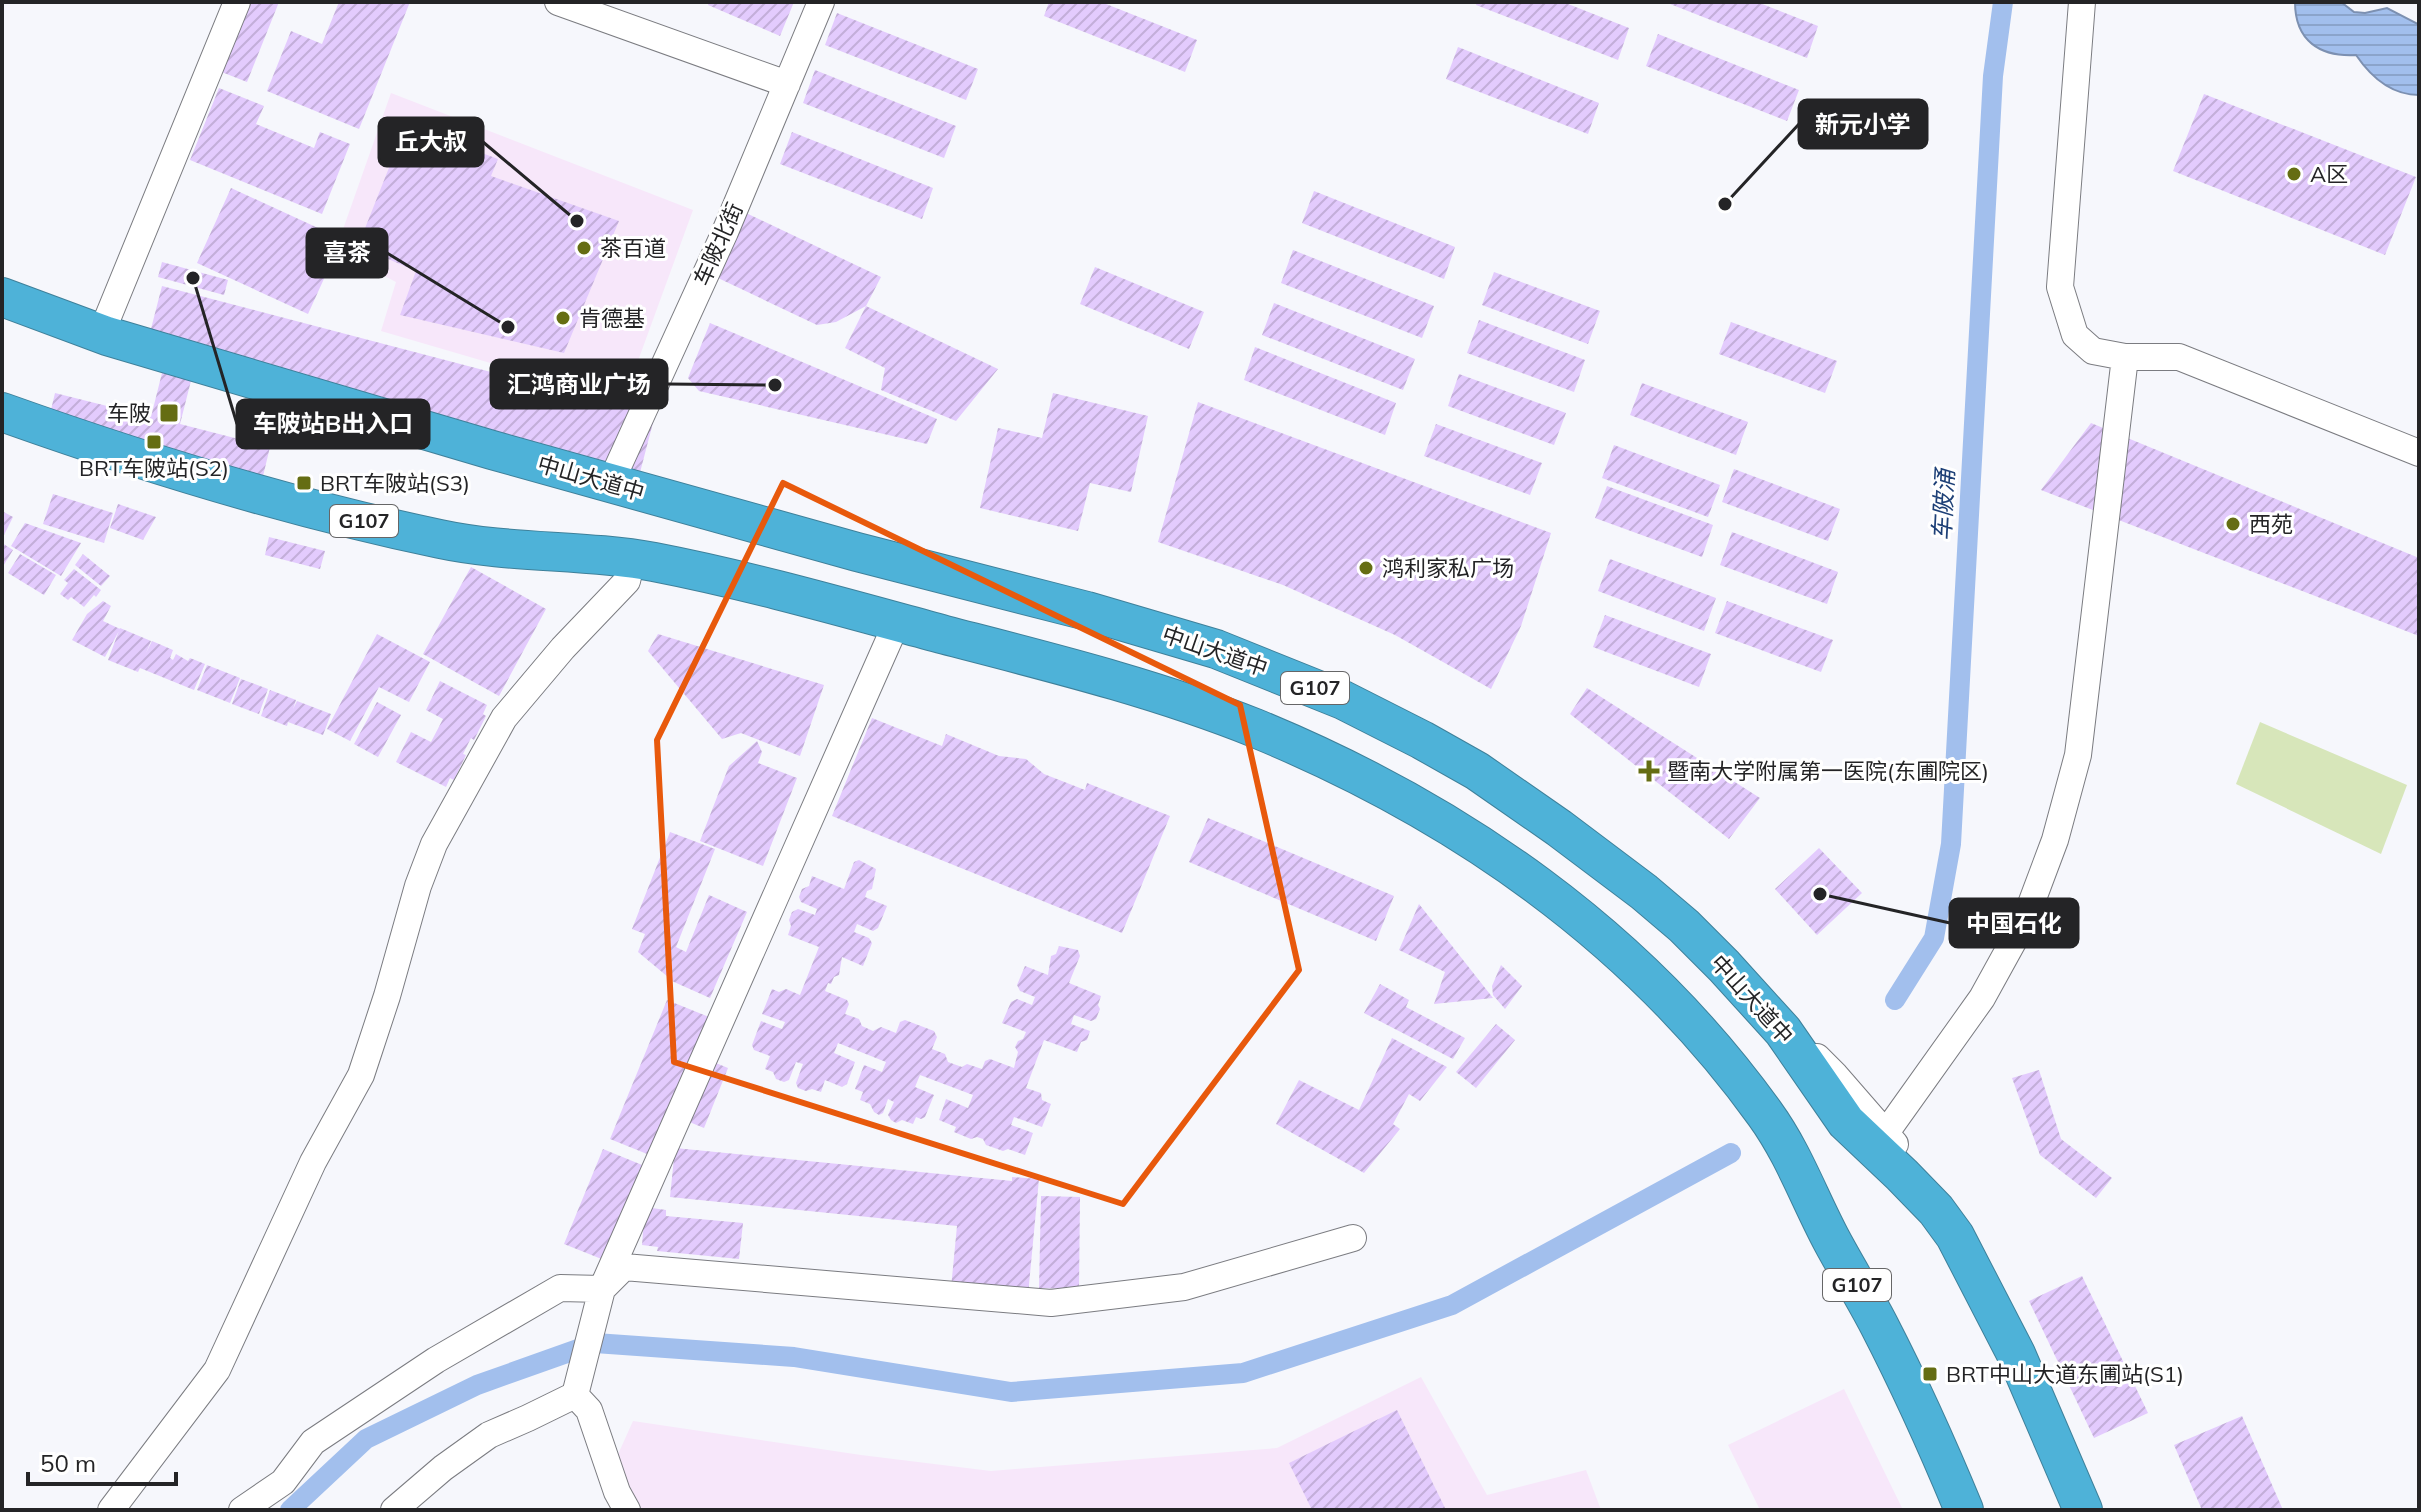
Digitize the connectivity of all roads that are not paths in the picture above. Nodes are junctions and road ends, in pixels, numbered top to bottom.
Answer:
1 (237, 2) edge
2 (558, 2) edge
3 (821, 2) edge
4 (2082, 2) edge
5 (787, 84) junction
6 (2, 297) edge
7 (101, 334) junction
8 (2125, 357) junction
9 (2, 412) edge
10 (2419, 453) edge
11 (610, 484) junction
12 (632, 559) junction
13 (897, 622) junction
14 (1783, 1031) junction
15 (1885, 1134) junction
16 (1955, 1236) junction
17 (1353, 1238) dead end
18 (602, 1289) junction
19 (575, 1395) junction
20 (111, 1510) edge
21 (242, 1510) edge
22 (394, 1510) edge
23 (627, 1510) edge
24 (1964, 1510) edge
25 (2083, 1510) edge

1 - 7 street
2 - 5 street
3 - 5 street, 车陂北街
4 - 8 street
5 - 11 street, 车陂北街
6 - 7 highway, 中山大道中 / G107
7 - 11 highway, 中山大道中 / G107
8 - 10 street
8 - 15 street
9 - 12 highway, G107
11 - 14 highway, 中山大道中 / G107
12 - 13 highway, G107
12 - 20 street
13 - 18 street
13 - 24 highway, G107
14 - 15 street
14 - 16 highway, 中山大道中
15 - 16 street
16 - 25 highway, 中山大道中
17 - 18 street
18 - 19 street
18 - 21 street
19 - 22 street
19 - 23 street

